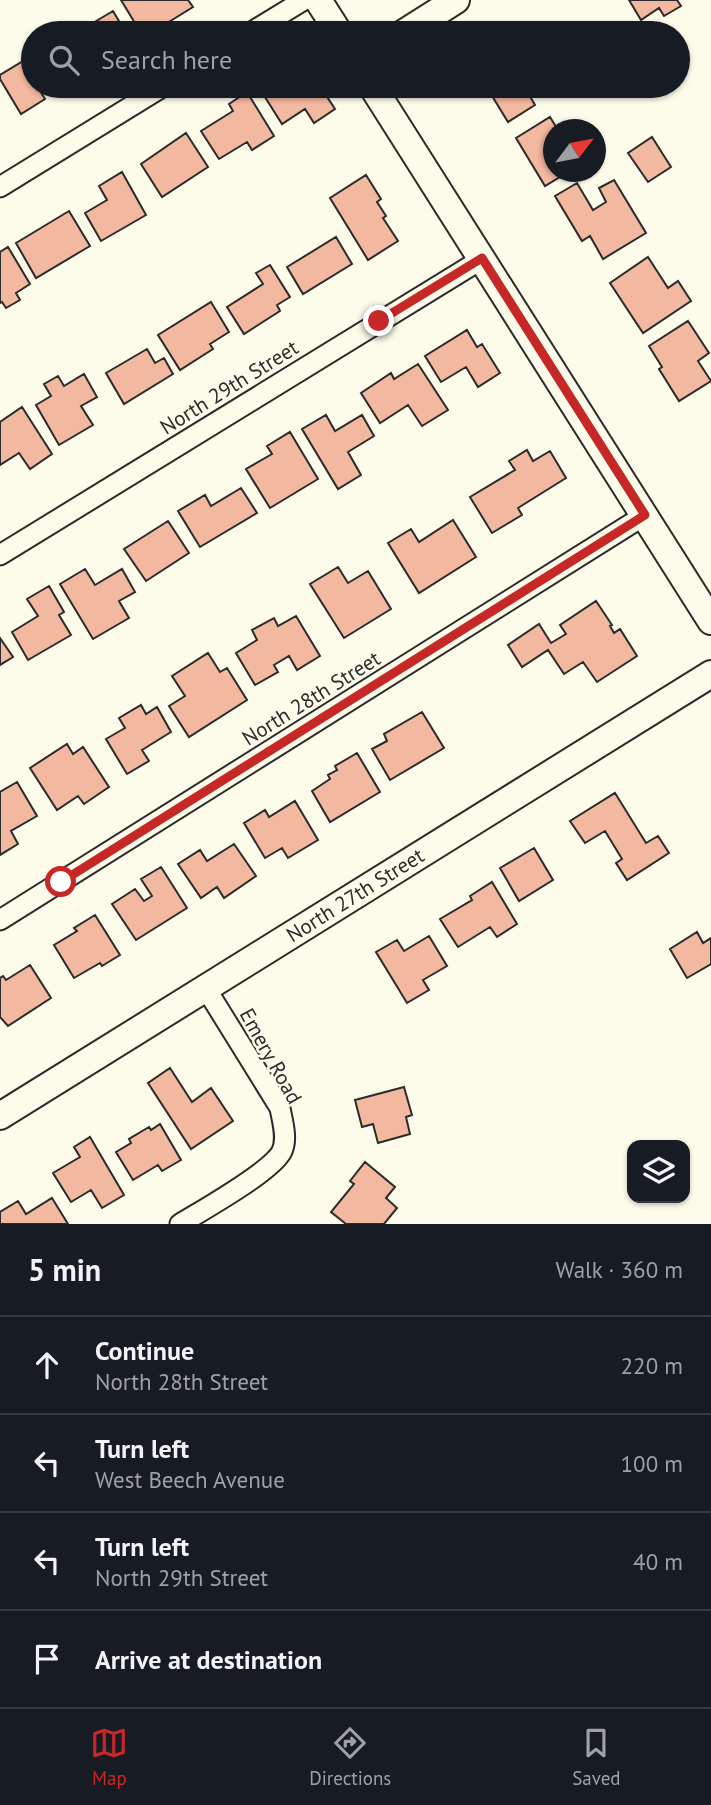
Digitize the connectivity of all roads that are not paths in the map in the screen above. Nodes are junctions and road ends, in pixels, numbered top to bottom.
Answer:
1 (304, 0) edge
2 (318, 0) edge
3 (456, 0) edge
4 (270, 21) edge
5 (331, 21) edge
6 (423, 21) edge
7 (145, 98) edge
8 (380, 98) edge
9 (0, 187) edge
10 (482, 258) junction
11 (645, 515) junction
12 (0, 555) edge
13 (711, 621) edge
14 (711, 674) edge
15 (0, 920) edge
16 (205, 987) junction
17 (0, 1116) edge
18 (180, 1224) edge

1 - 4 street
2 - 5 street
3 - 6 street
7 - 9 street
8 - 10 street
10 - 11 street
10 - 12 street, North 29th Street
11 - 13 street
11 - 15 street, North 28th Street
14 - 16 street, North 27th Street
16 - 17 street, North 27th Street
16 - 18 street, Emery Road

